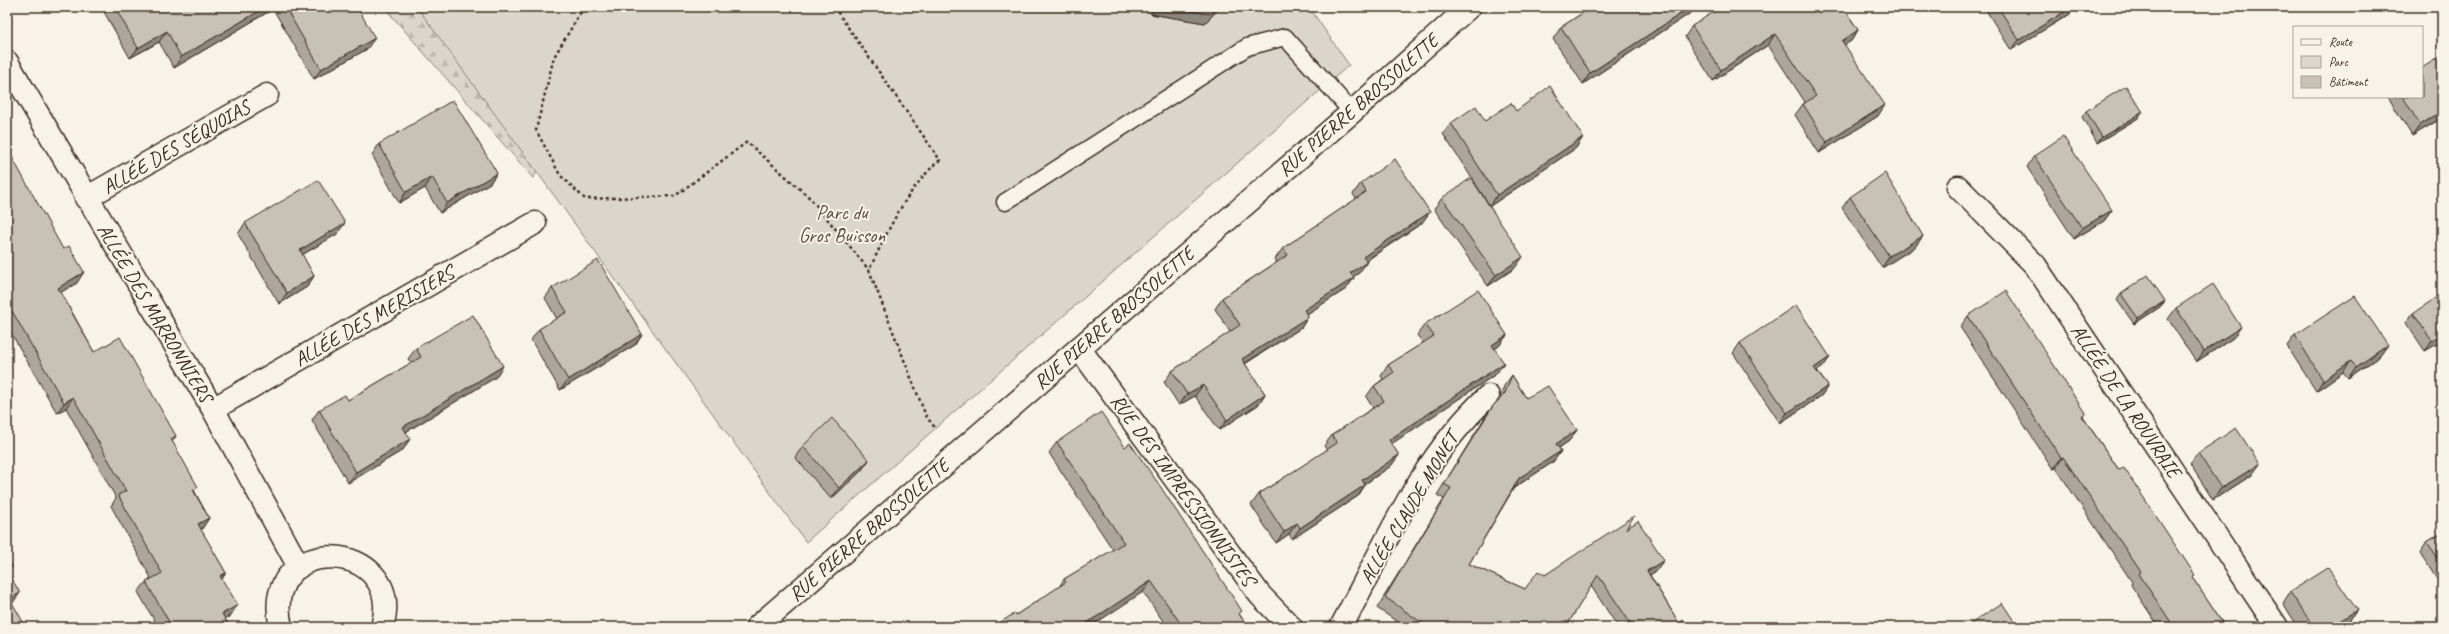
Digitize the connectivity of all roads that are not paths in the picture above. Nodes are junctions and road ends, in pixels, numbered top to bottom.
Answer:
1 (1469, 7) edge
2 (7, 62) edge
3 (267, 95) dead end
4 (1352, 112) junction
5 (1958, 187) dead end
6 (86, 198) junction
7 (1005, 202) dead end
8 (535, 223) dead end
9 (1080, 348) junction
10 (1488, 396) dead end
11 (214, 409) junction
12 (299, 567) junction
13 (281, 627) edge
14 (382, 627) edge
15 (757, 627) edge
16 (1291, 627) edge
17 (1341, 627) edge
18 (2277, 627) edge

1 - 4 street, RUE PIERRE BROSSOLETTE
2 - 6 street, ALLÉE DES MARRONNIERS
3 - 6 street, ALLÉE DES SÉQUOIAS
4 - 7 lane
4 - 9 street, RUE PIERRE BROSSOLETTE
5 - 18 street, ALLÉE DE LA ROUVRAIE
6 - 11 street, ALLÉE DES MARRONNIERS
8 - 11 street, ALLÉE DES MERISIERS
9 - 15 street, RUE PIERRE BROSSOLETTE
9 - 16 street, RUE DES IMPRESSIONNISTES
10 - 17 street, ALLÉE CLAUDE MONET
11 - 12 street, ALLÉE DES MARRONNIERS
12 - 13 street
12 - 14 street

